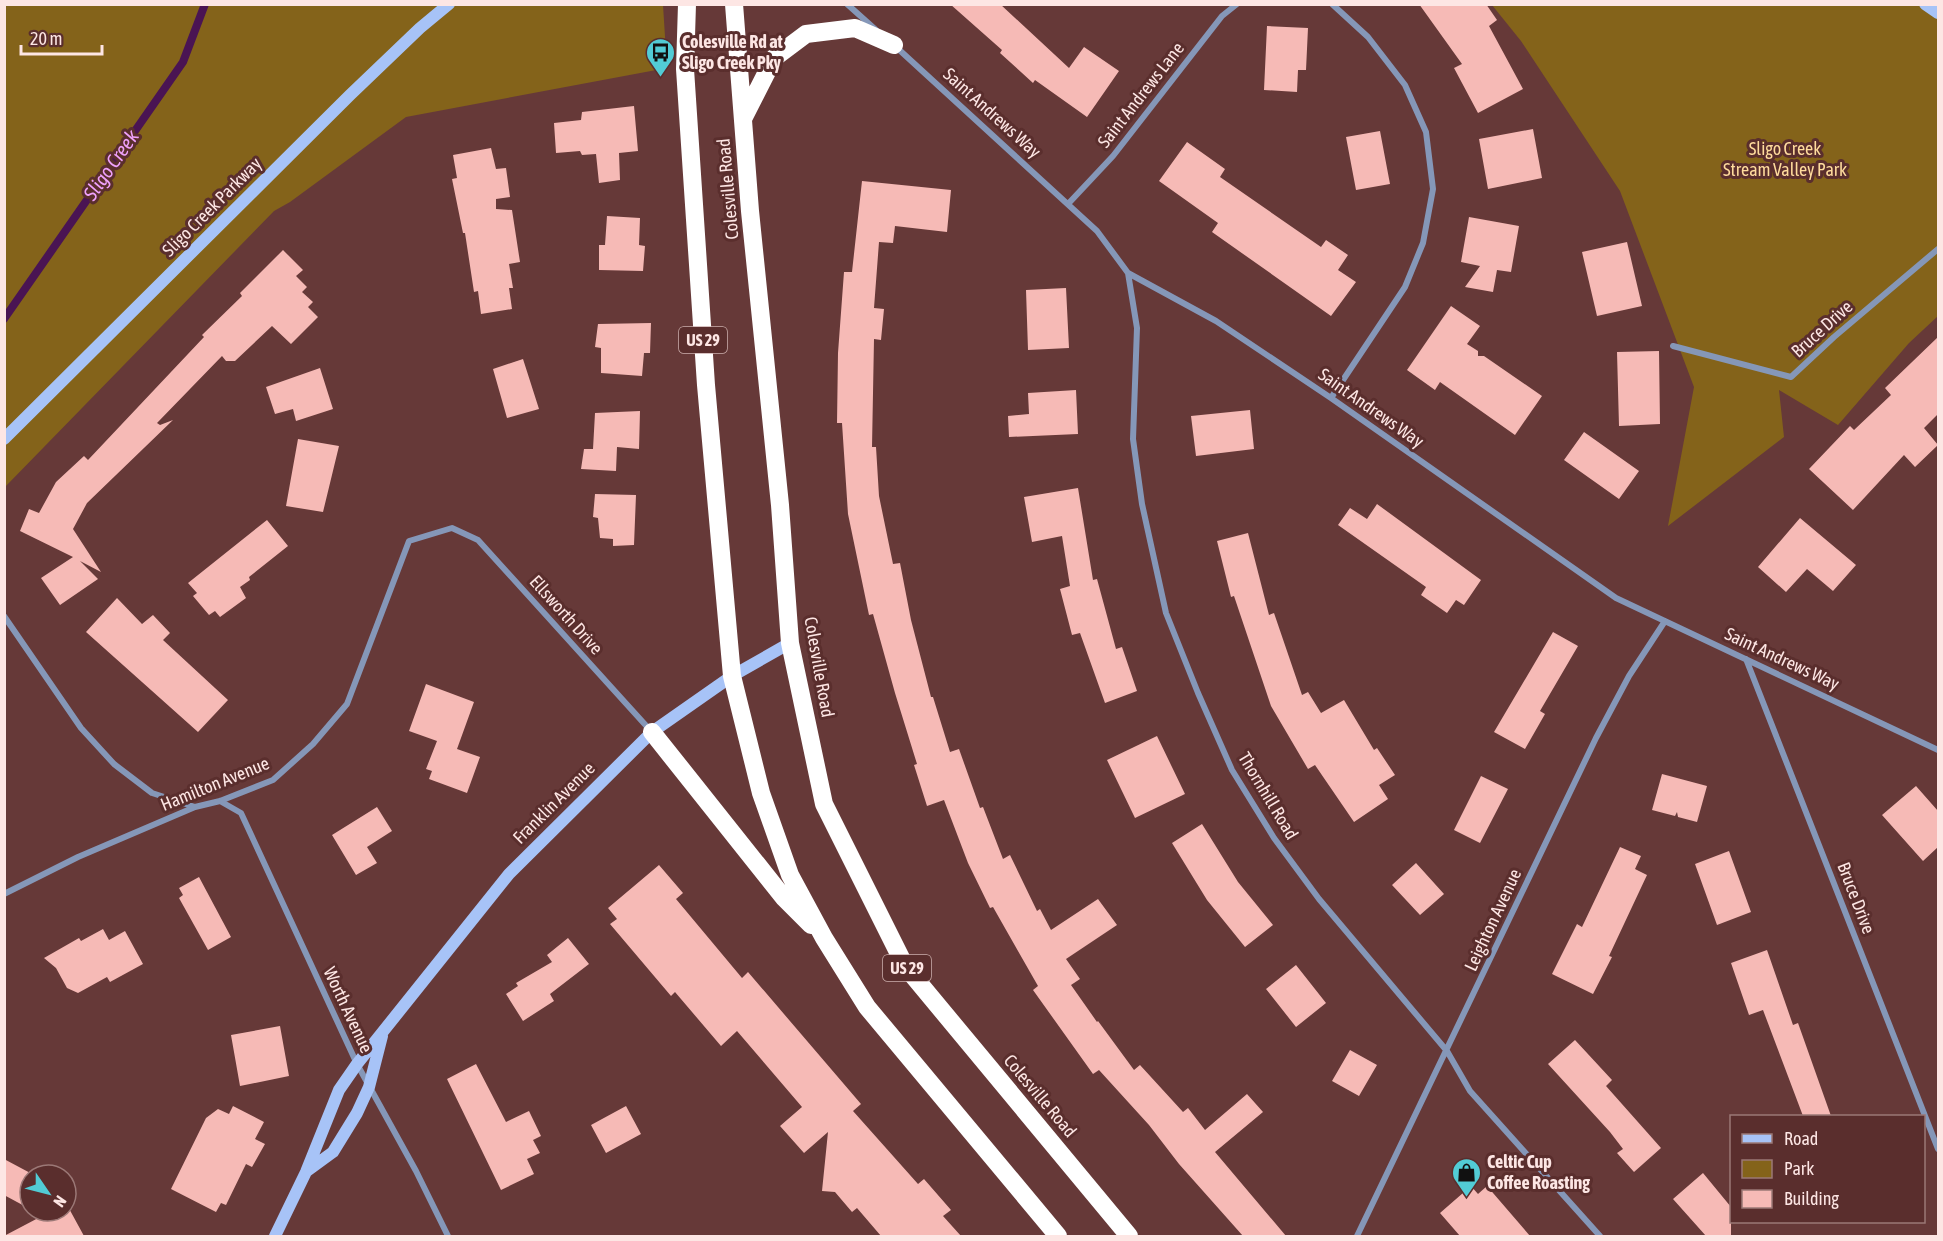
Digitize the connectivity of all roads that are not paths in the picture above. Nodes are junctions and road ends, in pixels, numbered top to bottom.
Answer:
1 (449, 4) edge
2 (687, 4) edge
3 (735, 4) edge
4 (847, 4) edge
5 (1237, 4) edge
6 (1332, 4) edge
7 (1925, 4) edge
8 (1938, 13) edge
9 (894, 45) junction
10 (743, 121) junction
11 (1068, 204) junction
12 (1938, 249) edge
13 (1128, 273) junction
14 (1673, 346) dead end
15 (1331, 398) junction
16 (4, 439) edge
17 (452, 528) joint
18 (4, 616) edge
19 (1665, 621) junction
20 (790, 643) junction
21 (1746, 658) junction
22 (732, 676) junction
23 (652, 732) junction
24 (1938, 750) edge
25 (220, 801) junction
26 (195, 807) junction
27 (4, 894) edge
28 (824, 938) junction
29 (383, 1031) junction
30 (1447, 1051) junction
31 (357, 1064) junction
32 (369, 1087) junction
33 (1925, 1115) edge
34 (1925, 1116) edge
35 (1938, 1149) edge
36 (306, 1172) junction
37 (275, 1236) edge
38 (448, 1236) edge
39 (1058, 1236) edge
40 (1130, 1236) edge
41 (1357, 1236) edge
42 (1600, 1236) edge

1 - 16 street, Sligo Creek Parkway
2 - 22 highway, Colesville Road / US 29
3 - 10 highway, Colesville Road / US 29
4 - 9 street, Saint Andrews Way
5 - 11 street, Saint Andrews Lane
6 - 15 street
7 - 8 street
9 - 10 highway
9 - 11 street, Saint Andrews Way
10 - 20 highway, Colesville Road / US 29
11 - 13 street, Saint Andrews Way
12 - 14 street, Bruce Drive
13 - 15 street, Saint Andrews Way
13 - 30 street, Thornhill Road
15 - 19 street, Saint Andrews Way
17 - 23 street, Ellsworth Drive
17 - 25 street, Hamilton Avenue
18 - 26 street
19 - 21 street, Saint Andrews Way
19 - 30 street, Leighton Avenue
20 - 22 street, Franklin Avenue
20 - 40 highway, Colesville Road / US 29
21 - 24 street, Saint Andrews Way
21 - 33 street, Bruce Drive
22 - 23 street, Franklin Avenue
22 - 28 highway, Colesville Road / US 29
23 - 28 highway
23 - 29 street, Franklin Avenue
25 - 26 street, Hamilton Avenue
25 - 31 street, Worth Avenue
26 - 27 street, Hamilton Avenue
28 - 39 highway, Colesville Road / US 29
29 - 31 street, Franklin Avenue
29 - 32 street, Franklin Avenue
30 - 41 street, Leighton Avenue
30 - 42 street, Thornhill Road
31 - 32 street, Worth Avenue
31 - 36 street, Franklin Avenue
32 - 36 street, Franklin Avenue
32 - 38 street, Worth Avenue
34 - 35 street, Bruce Drive
36 - 37 street, Franklin Avenue

